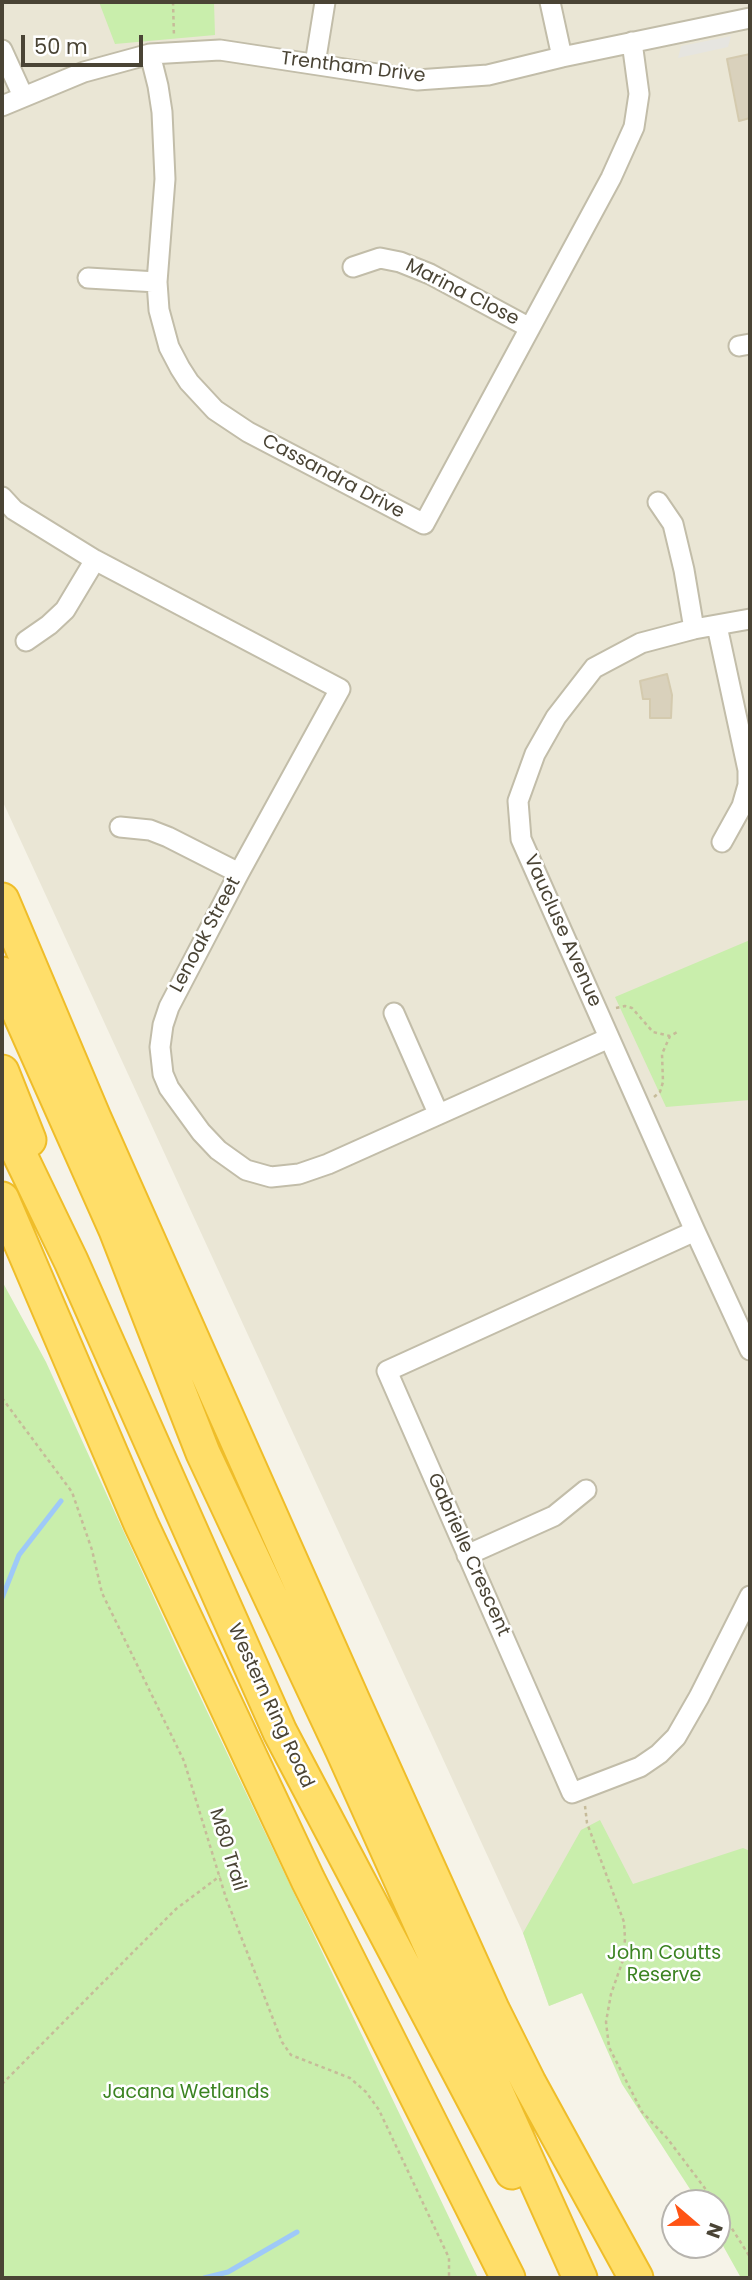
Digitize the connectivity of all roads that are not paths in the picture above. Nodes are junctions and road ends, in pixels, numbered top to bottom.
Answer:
1 (325, 2) edge
2 (551, 2) edge
3 (750, 18) edge
4 (632, 42) junction
5 (2, 50) edge
6 (150, 54) junction
7 (562, 57) junction
8 (315, 64) junction
9 (23, 96) junction
10 (2, 106) edge
11 (353, 267) dead end
12 (88, 278) dead end
13 (157, 282) junction
14 (530, 328) junction
15 (2, 497) edge
16 (658, 502) dead end
17 (95, 560) junction
18 (750, 619) edge
19 (717, 626) junction
20 (694, 629) junction
21 (26, 641) dead end
22 (749, 785) edge
23 (120, 827) dead end
24 (722, 842) dead end
25 (239, 873) junction
26 (2, 901) edge
27 (2, 974) edge
28 (394, 1013) dead end
29 (609, 1038) junction
30 (2, 1072) edge
31 (438, 1113) junction
32 (2, 1118) edge
33 (2, 1199) edge
34 (2, 1211) edge
35 (116, 1230) junction
36 (695, 1231) junction
37 (20, 1240) junction
38 (71, 1261) junction
39 (750, 1350) edge
40 (586, 1490) dead end
41 (467, 1555) junction
42 (750, 1596) edge
43 (353, 1701) junction
44 (508, 2278) edge
45 (570, 2278) edge
46 (580, 2278) edge
47 (636, 2278) edge

1 - 8 street
2 - 7 street
3 - 4 street, Trentham Drive
4 - 7 street, Trentham Drive
4 - 14 street, Cassandra Drive
5 - 9 street
6 - 8 street, Trentham Drive
6 - 9 street, Trentham Drive
6 - 13 street, Cassandra Drive
7 - 8 street, Trentham Drive
9 - 10 street, Trentham Drive
11 - 14 street, Marina Close
12 - 13 street
13 - 14 street, Cassandra Drive
15 - 17 street, Lenoak Street
16 - 20 street
17 - 21 street
17 - 25 street, Lenoak Street
18 - 19 street, Vaucluse Avenue
19 - 20 street, Vaucluse Avenue
19 - 22 street
20 - 29 street, Vaucluse Avenue
22 - 24 street
23 - 25 street
25 - 31 street, Lenoak Street
26 - 43 highway
27 - 35 highway
28 - 31 street
29 - 31 street, Lenoak Street
29 - 36 street, Vaucluse Avenue
30 - 38 highway
32 - 38 highway, Western Ring Road
33 - 37 highway, Western Ring Road
34 - 37 highway
35 - 43 highway
35 - 46 highway
36 - 39 street, Vaucluse Avenue
36 - 41 street, Gabrielle Crescent
37 - 44 highway, Western Ring Road
38 - 45 highway, Western Ring Road
40 - 41 street
41 - 42 street, Gabrielle Crescent
43 - 47 highway

